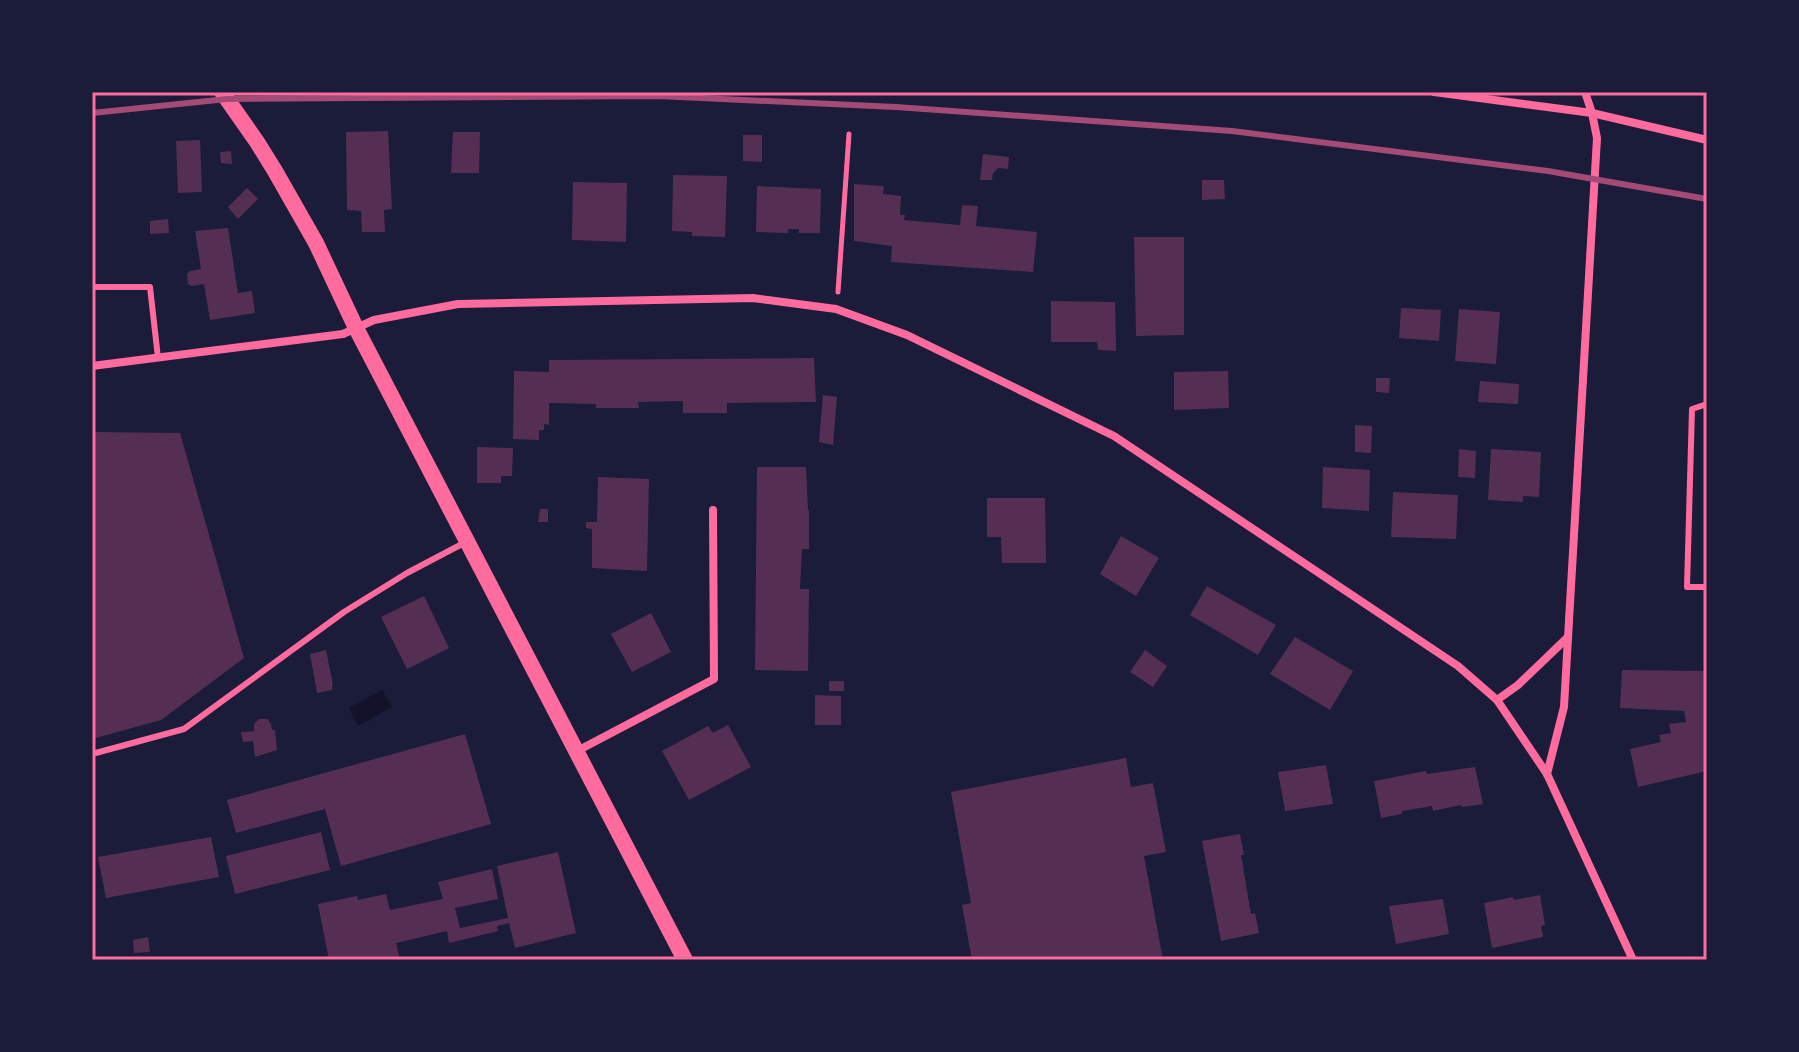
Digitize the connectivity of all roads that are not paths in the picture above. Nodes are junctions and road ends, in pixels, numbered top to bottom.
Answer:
1 (222, 92) edge
2 (1434, 92) edge
3 (1585, 92) edge
4 (1592, 113) junction
5 (1707, 140) edge
6 (92, 287) edge
7 (356, 328) junction
8 (158, 358) junction
9 (92, 366) edge
10 (1707, 404) edge
11 (713, 510) dead end
12 (467, 541) junction
13 (1707, 587) edge
14 (1567, 638) junction
15 (1497, 700) junction
16 (577, 751) junction
17 (92, 754) edge
18 (1547, 774) junction
19 (685, 960) edge
20 (1633, 960) edge

1 - 7 main road
2 - 4 street
3 - 4 street
4 - 5 street
4 - 14 street
6 - 8 lane
7 - 8 street
7 - 12 main road
7 - 15 street
8 - 9 street
10 - 13 lane
11 - 16 street
12 - 16 main road
12 - 17 lane
14 - 15 street
14 - 18 street
15 - 18 street
16 - 19 main road
18 - 20 street

